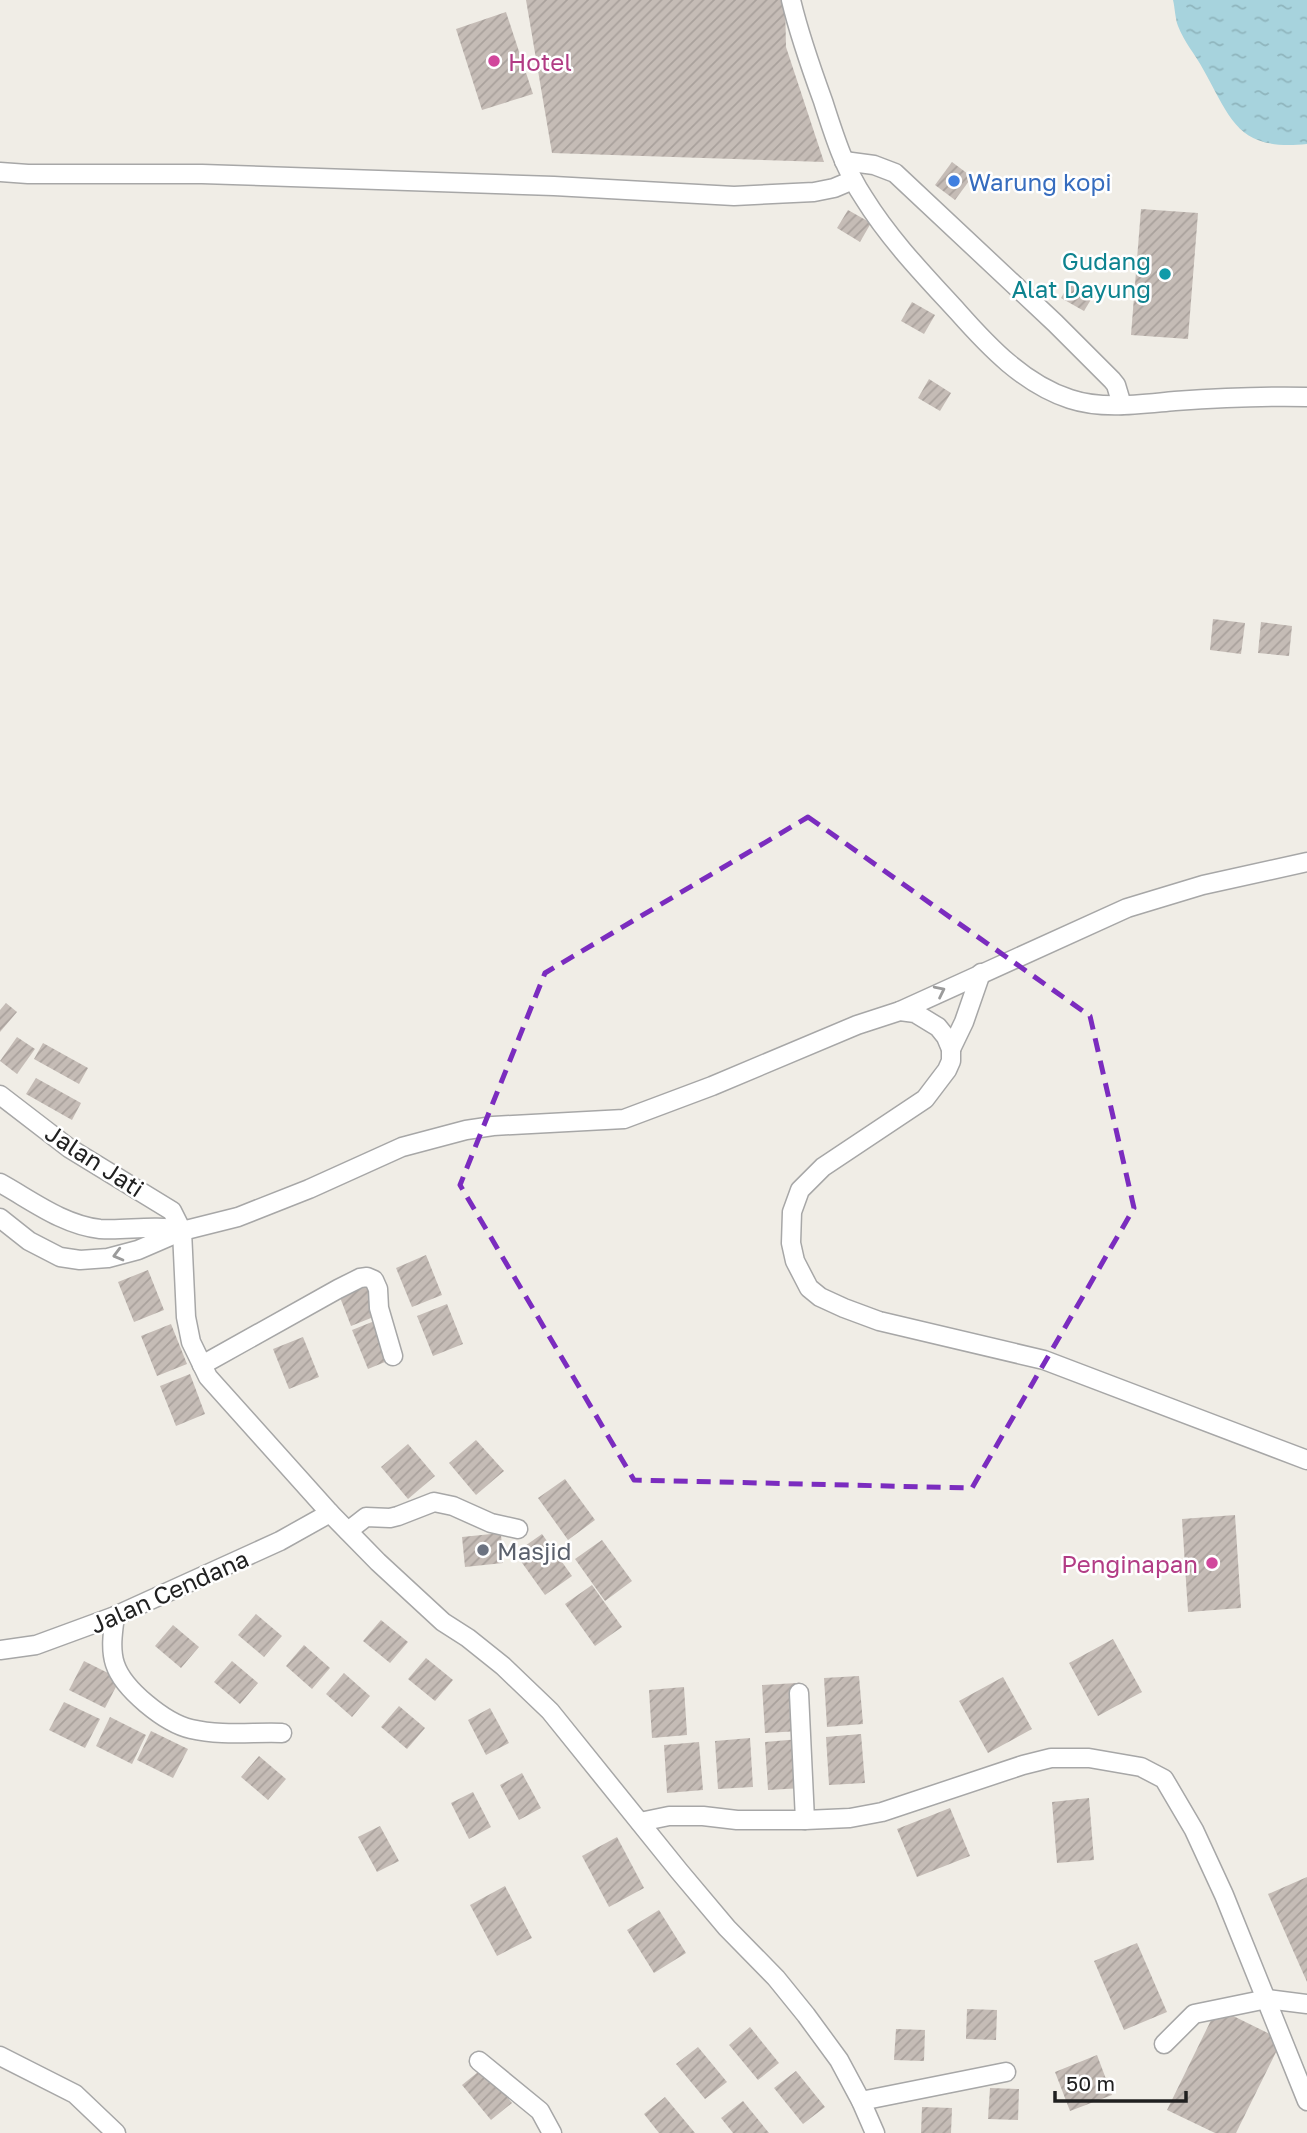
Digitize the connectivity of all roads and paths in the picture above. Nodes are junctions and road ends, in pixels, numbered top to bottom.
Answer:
1 (791, 0) edge
2 (844, 161) junction
3 (0, 172) edge
4 (853, 180) junction
5 (1307, 397) edge
6 (1122, 405) junction
7 (1307, 862) edge
8 (981, 973) junction
9 (900, 1011) junction
10 (951, 1049) junction
11 (0, 1095) edge
12 (0, 1183) edge
13 (0, 1218) edge
14 (182, 1231) junction
15 (393, 1356) dead end
16 (202, 1365) junction
17 (1307, 1460) edge
18 (330, 1513) junction
19 (518, 1528) dead end
20 (348, 1531) junction
21 (115, 1616) junction
22 (0, 1650) edge
23 (799, 1693) dead end
24 (282, 1733) dead end
25 (805, 1820) junction
26 (640, 1822) junction
27 (1267, 1999) junction
28 (1307, 2004) edge
29 (1164, 2044) dead end
30 (0, 2056) edge
31 (479, 2061) dead end
32 (1006, 2072) dead end
33 (861, 2101) junction
34 (1307, 2101) edge
35 (116, 2133) edge
36 (552, 2133) edge
37 (874, 2133) edge

1 - 2 street
2 - 4 street
2 - 6 street
3 - 4 street
4 - 6 street
5 - 6 street
7 - 8 street
9 -> 8 street
8 - 10 street
9 - 10 street
9 - 14 street
10 - 17 street
11 - 14 street, Jalan Jati
12 - 14 street
14 -> 13 street
14 - 16 street
15 - 16 street
16 - 18 street
18 - 20 street
18 - 21 street, Jalan Cendana
19 - 20 street
20 - 26 street
21 - 22 street, Jalan Cendana
21 - 24 street
23 - 25 street
25 - 26 street
25 - 27 street
26 - 33 street
27 - 28 street
27 - 29 street
27 - 34 street
30 - 35 street
31 - 36 street
32 - 33 street
33 - 37 street

